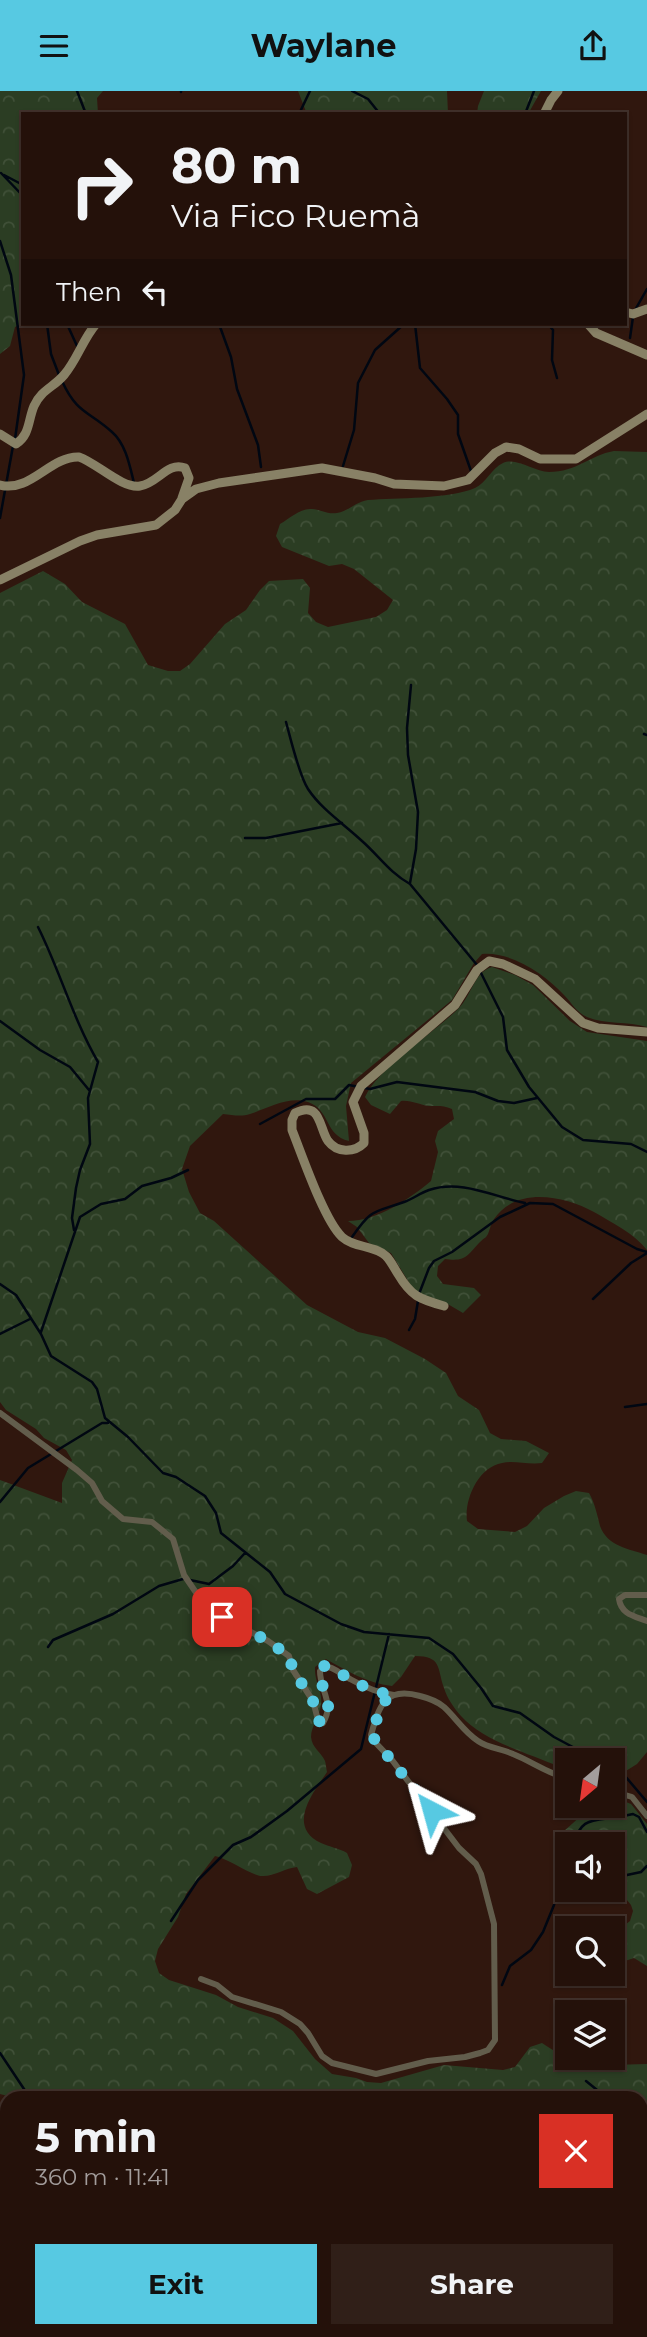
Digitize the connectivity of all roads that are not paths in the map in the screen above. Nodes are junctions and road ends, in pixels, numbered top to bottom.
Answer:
1 (558, 91) edge
2 (545, 112) edge
3 (647, 309) edge
4 (627, 312) edge
5 (95, 326) edge
6 (590, 326) edge
7 (647, 355) edge
8 (647, 414) edge
9 (0, 434) edge
10 (0, 485) edge
11 (182, 499) junction
12 (0, 580) edge
13 (647, 1032) edge
14 (444, 1306) dead end
15 (0, 1413) edge
16 (647, 1595) edge
17 (647, 1621) edge
18 (394, 1695) junction
19 (555, 1773) edge
20 (625, 1795) edge
21 (647, 1816) edge
22 (201, 1979) dead end

1 - 2 street
3 - 4 street
5 - 9 street
6 - 7 street
8 - 11 street
10 - 11 street
11 - 12 street
13 - 14 street
15 - 18 street
16 - 17 street
18 - 19 street
18 - 22 street
20 - 21 street

